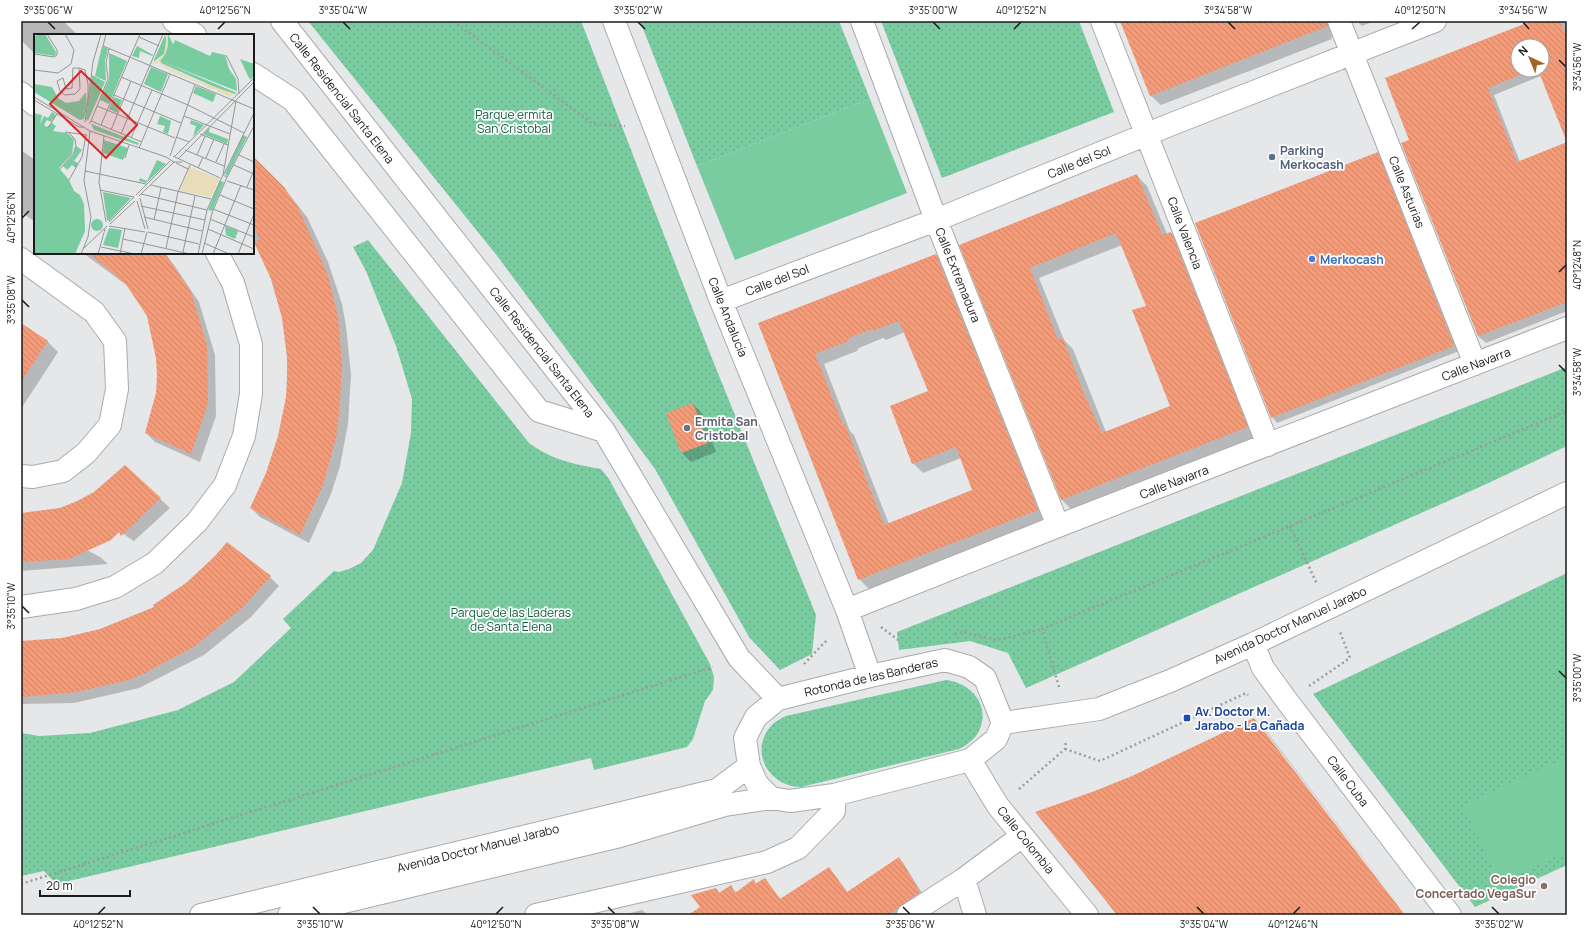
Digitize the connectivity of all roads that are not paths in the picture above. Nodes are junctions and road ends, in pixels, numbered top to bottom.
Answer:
1 (174, 21) edge
2 (282, 21) edge
3 (614, 21) edge
4 (862, 21) edge
5 (1102, 21) edge
6 (1339, 21) edge
7 (1436, 21) edge
8 (194, 34) edge
9 (1351, 53) junction
10 (254, 75) edge
11 (21, 94) edge
12 (34, 104) edge
13 (1147, 134) junction
14 (936, 220) junction
15 (218, 254) edge
16 (21, 258) edge
17 (721, 301) junction
18 (1567, 328) edge
19 (1475, 364) junction
20 (604, 431) junction
21 (1268, 445) junction
22 (21, 476) edge
23 (1567, 493) edge
24 (1058, 526) junction
25 (21, 607) edge
26 (847, 610) junction
27 (1253, 644) junction
28 (870, 676) junction
29 (778, 700) junction
30 (1003, 723) junction
31 (970, 760) junction
32 (749, 766) junction
33 (834, 795) junction
34 (771, 798) junction
35 (1022, 836) junction
36 (964, 879) junction
37 (201, 915) edge
38 (289, 915) edge
39 (536, 915) edge
40 (908, 915) edge
41 (975, 915) edge
42 (1087, 915) edge
43 (1450, 915) edge

1 - 8 street
2 - 20 street, Calle Residencial Santa Elena
3 - 17 street, Calle Andalucía
4 - 14 street, Calle Extremadura
5 - 13 street, Calle Valencia
6 - 9 street, Calle Asturias
7 - 9 street, Calle del Sol
9 - 13 street, Calle del Sol
9 - 19 street, Calle Asturias
10 - 20 street
11 - 12 street
13 - 14 street, Calle del Sol
13 - 21 street, Calle Valencia
14 - 17 street, Calle del Sol
14 - 24 street, Calle Extremadura
15 - 25 street
16 - 22 street
17 - 26 street, Calle Andalucía
18 - 19 street, Calle Navarra
19 - 21 street, Calle Navarra
20 - 29 street, Calle Residencial Santa Elena
21 - 24 street, Calle Navarra
23 - 27 street, Avenida Doctor Manuel Jarabo
24 - 26 street, Calle Navarra
26 - 28 street
27 - 30 street, Avenida Doctor Manuel Jarabo
27 - 43 street, Calle Cuba
28 - 29 street, Rotonda de las Banderas
28 - 30 street, Rotonda de las Banderas
29 - 32 street, Rotonda de las Banderas
30 - 31 street
31 - 33 street
31 - 35 street, Calle Colombia
32 - 34 street, Rotonda de las Banderas
32 - 37 street, Avenida Doctor Manuel Jarabo
33 - 34 street
33 - 39 street
34 - 38 street, Avenida Doctor Manuel Jarabo
35 - 36 street
35 - 42 street, Calle Colombia
36 - 40 street
36 - 41 street

